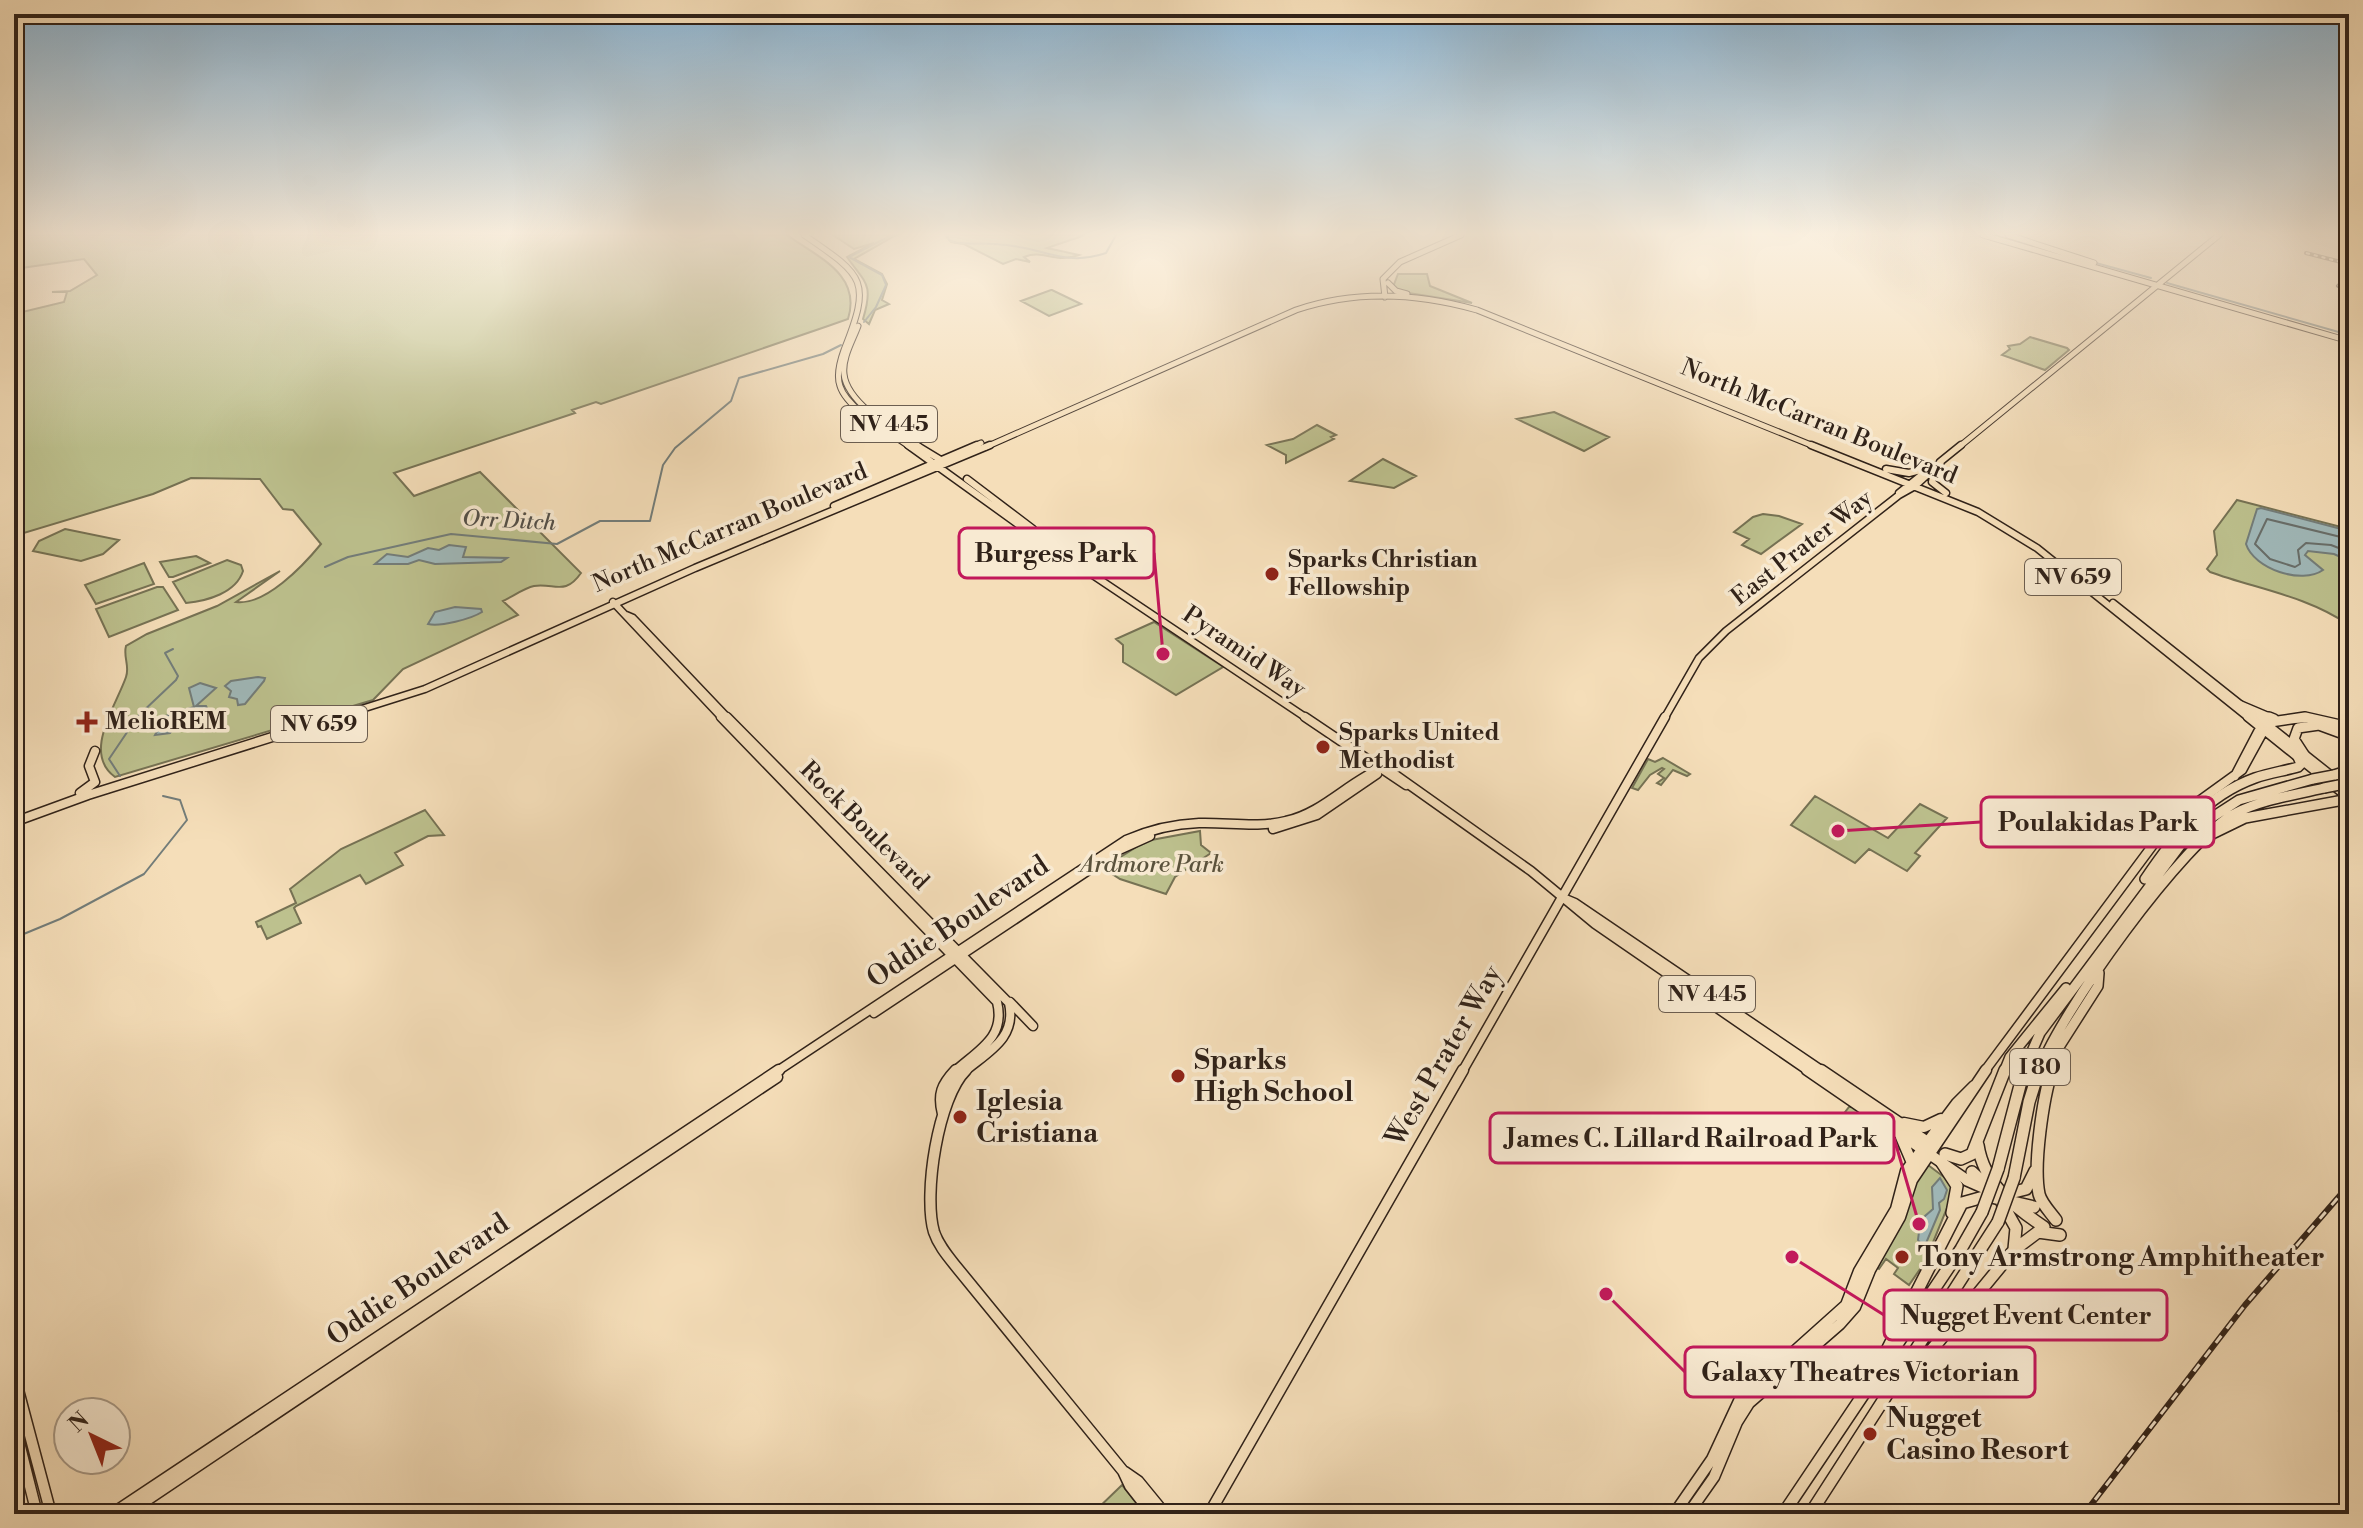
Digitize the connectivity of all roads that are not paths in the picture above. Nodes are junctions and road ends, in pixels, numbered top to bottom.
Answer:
1 (861, 306) edge
2 (864, 306) edge
3 (1297, 306) edge
4 (1306, 306) edge
5 (1461, 306) edge
6 (1471, 306) edge
7 (2124, 306) edge
8 (2130, 306) edge
9 (2229, 306) edge
10 (2237, 306) edge
11 (2349, 340) edge
12 (2049, 372) junction
13 (919, 452) junction
14 (1941, 462) junction
15 (941, 463) junction
16 (1869, 465) junction
17 (914, 472) junction
18 (1915, 483) junction
19 (1886, 505) junction
20 (1967, 505) junction
21 (831, 507) junction
22 (823, 516) junction
23 (613, 602) junction
24 (1729, 629) joint
25 (2241, 705) junction
26 (2283, 720) junction
27 (2264, 726) junction
28 (2349, 727) edge
29 (2349, 736) edge
30 (2258, 743) junction
31 (1347, 745) junction
32 (2282, 745) junction
33 (95, 751) dead end
34 (1361, 756) junction
35 (2302, 757) junction
36 (1381, 769) junction
37 (1365, 776) junction
38 (2235, 776) junction
39 (2338, 777) edge
40 (2349, 783) edge
41 (2349, 790) edge
42 (80, 793) junction
43 (2349, 798) edge
44 (14, 819) edge
45 (2198, 841) junction
46 (1563, 898) junction
47 (2132, 905) junction
48 (956, 955) junction
49 (2099, 969) junction
50 (2078, 977) junction
51 (1006, 999) junction
52 (1033, 1026) dead end
53 (1974, 1086) junction
54 (1952, 1109) junction
55 (943, 1114) junction
56 (1891, 1119) junction
57 (1898, 1132) junction
58 (1978, 1144) junction
59 (1934, 1152) junction
60 (2039, 1154) junction
61 (1912, 1163) junction
62 (1970, 1176) joint
63 (2001, 1196) junction
64 (2034, 1207) dead end
65 (2056, 1220) dead end
66 (1950, 1222) junction
67 (2044, 1227) dead end
68 (2060, 1235) dead end
69 (2014, 1250) junction
70 (1877, 1374) junction
71 (14, 1375) edge
72 (1896, 1383) junction
73 (14, 1423) edge
74 (1123, 1471) junction
75 (37, 1514) edge
76 (51, 1514) edge
77 (112, 1514) edge
78 (126, 1514) edge
79 (1152, 1514) edge
80 (1165, 1514) edge
81 (1209, 1514) edge
82 (1674, 1514) edge
83 (1688, 1514) edge
84 (1783, 1514) edge
85 (1810, 1514) edge

1 - 13 main road, Pyramid Way / NV 445
2 - 15 main road, Pyramid Way / NV 445
3 - 15 main road, North McCarran Boulevard / NV 659
4 - 15 main road, North McCarran Boulevard / NV 659
5 - 16 main road, North McCarran Boulevard / NV 659
6 - 16 main road, North McCarran Boulevard / NV 659
7 - 12 main road, East Prater Way
8 - 12 main road, East Prater Way
9 - 11 main road
10 - 11 main road
12 - 14 main road, East Prater Way
13 - 15 main road, Pyramid Way / NV 445
13 - 17 main road
14 - 16 main road
14 - 18 main road, East Prater Way
14 - 20 main road
15 - 17 main road, North McCarran Boulevard / NV 659
15 - 22 main road, North McCarran Boulevard / NV 659
15 - 31 main road, Pyramid Way / NV 445
16 - 18 main road, North McCarran Boulevard / NV 659
16 - 19 main road
17 - 21 main road, North McCarran Boulevard / NV 659
18 - 19 main road, East Prater Way
18 - 20 main road, North McCarran Boulevard / NV 659
19 - 20 main road
19 - 24 main road, East Prater Way
20 - 25 main road, North McCarran Boulevard / NV 659
20 - 27 main road, North McCarran Boulevard / NV 659
21 - 22 main road
21 - 23 main road, North McCarran Boulevard / NV 659
22 - 23 main road, North McCarran Boulevard / NV 659
23 - 42 main road, North McCarran Boulevard / NV 659
23 - 44 main road, North McCarran Boulevard / NV 659
23 - 48 main road, Rock Boulevard
24 - 46 main road, West Prater Way
25 - 26 highway
25 - 27 main road, North McCarran Boulevard / NV 659
26 - 27 highway
26 - 28 highway
27 - 30 main road
27 - 32 main road, North McCarran Boulevard / NV 659
27 - 35 main road, North McCarran Boulevard / NV 659
27 - 38 main road
29 - 35 highway
30 - 32 main road
30 - 38 main road
31 - 34 main road, Pyramid Way / NV 445
31 - 36 main road, Pyramid Way / NV 445
32 - 35 main road, North McCarran Boulevard / NV 659
33 - 42 main road
34 - 36 main road, Pyramid Way / NV 445
34 - 37 main road
35 - 39 main road, North McCarran Boulevard / NV 659
35 - 47 highway
36 - 37 main road, Oddie Boulevard
36 - 46 main road, Pyramid Way / NV 445
36 - 48 main road, Oddie Boulevard
37 - 48 main road, Oddie Boulevard
38 - 53 main road
39 - 40 highway, I 80, bridge
39 - 41 main road, NV 659
39 - 43 main road, NV 659
39 - 45 highway, I 80
39 - 47 highway, I 80, bridge
42 - 44 main road, North McCarran Boulevard / NV 659
43 - 45 highway
45 - 49 highway, I 80
46 - 56 main road, Pyramid Way / NV 445
46 - 57 main road, Pyramid Way / NV 445
46 - 81 main road, West Prater Way
47 - 50 highway, I 80
48 - 51 main road, Rock Boulevard
48 - 55 main road, Rock Boulevard
48 - 77 main road, Oddie Boulevard
48 - 78 main road, Oddie Boulevard
49 - 60 highway
49 - 72 highway, I 80, bridge
50 - 58 highway
50 - 70 highway, I 80, bridge
51 - 52 main road
51 - 55 main road, Rock Boulevard
53 - 54 main road
53 - 59 main road
54 - 56 main road
54 - 59 main road
55 - 74 main road, Rock Boulevard
56 - 59 main road, Pyramid Way / NV 445
57 - 59 main road, Pyramid Way / NV 445
57 - 61 main road
58 - 59 highway
58 - 63 highway
59 - 61 main road
59 - 62 main road, Pyramid Way / NV 445
59 - 66 highway
59 - 83 main road
60 - 63 highway
60 - 65 highway
61 - 82 main road
62 - 63 highway
63 - 64 highway
63 - 66 highway
63 - 67 highway
63 - 69 highway
66 - 70 highway
68 - 69 highway
69 - 72 highway
70 - 84 highway, I 80
71 - 76 main road
72 - 85 highway, I 80
73 - 75 main road
74 - 79 main road, Rock Boulevard
74 - 80 main road, Rock Boulevard

